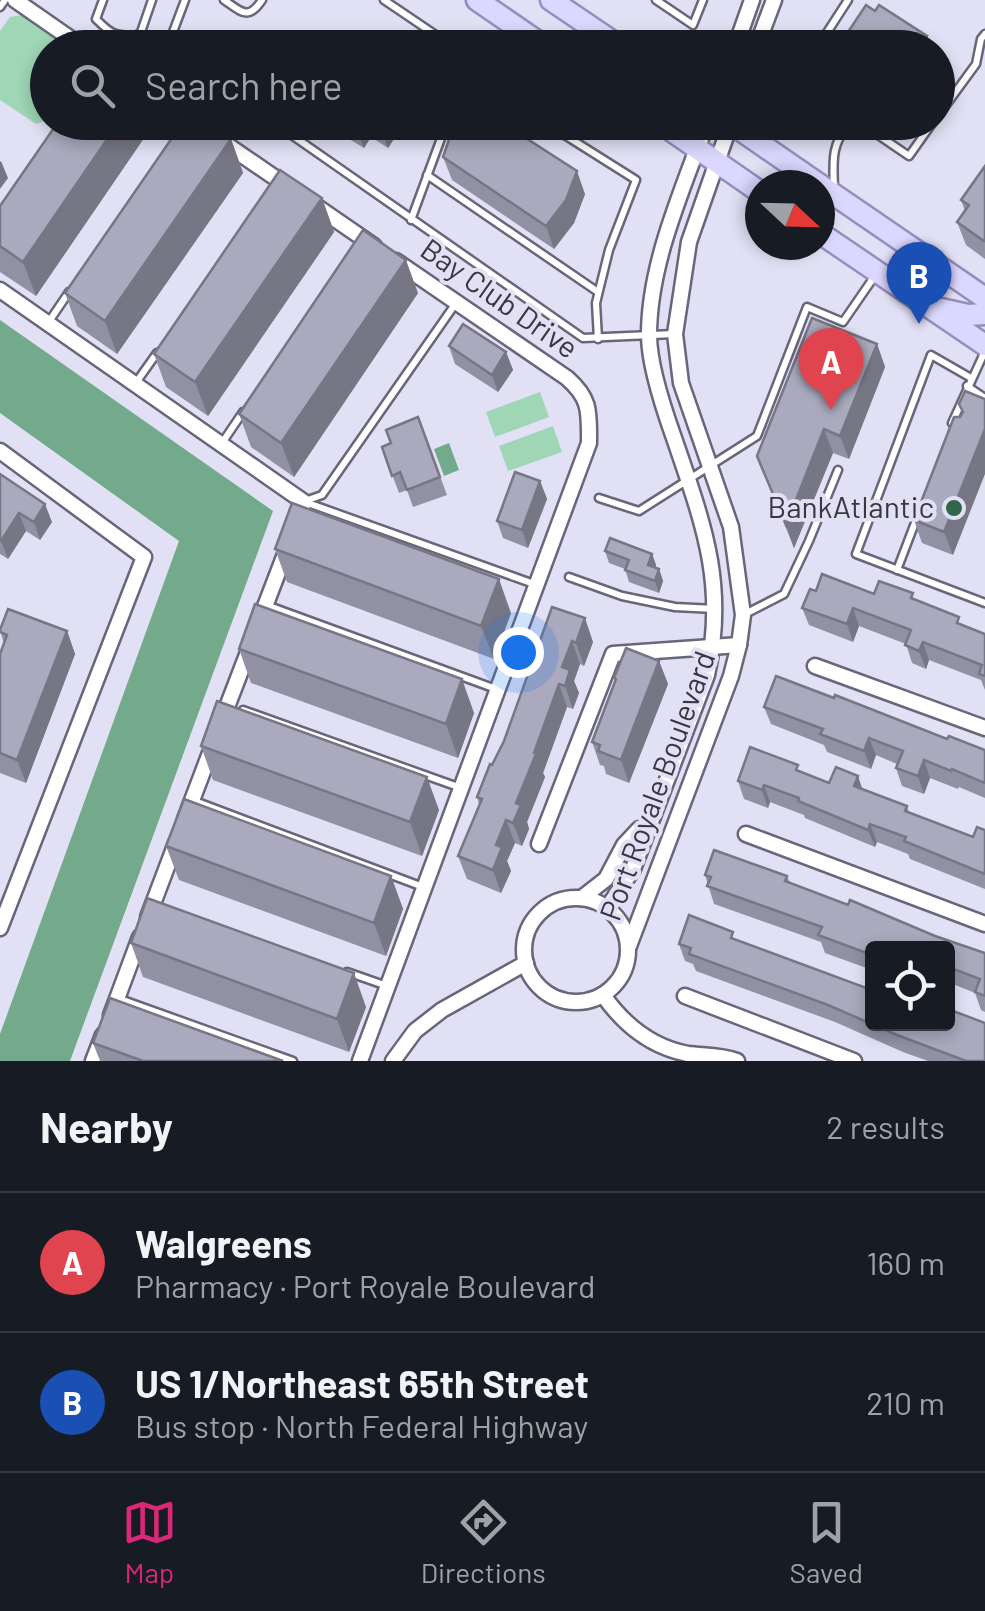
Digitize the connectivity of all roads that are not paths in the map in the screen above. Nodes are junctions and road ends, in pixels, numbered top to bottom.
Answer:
1 (5, 0) edge
2 (16, 0) edge
3 (103, 0) edge
4 (152, 0) edge
5 (184, 0) edge
6 (224, 0) edge
7 (262, 0) edge
8 (384, 0) edge
9 (477, 0) edge
10 (551, 0) edge
11 (656, 0) edge
12 (702, 0) edge
13 (752, 0) edge
14 (774, 0) edge
15 (848, 0) edge
16 (0, 7) edge
17 (58, 30) edge
18 (107, 30) edge
19 (142, 30) edge
20 (173, 30) edge
21 (428, 30) edge
22 (519, 30) edge
23 (595, 30) edge
24 (741, 30) edge
25 (763, 30) edge
26 (829, 30) edge
27 (983, 37) edge
28 (955, 93) edge
29 (220, 140) edge
30 (298, 140) edge
31 (440, 140) edge
32 (573, 140) edge
33 (686, 140) edge
34 (701, 140) edge
35 (724, 140) edge
36 (755, 140) edge
37 (837, 140) edge
38 (885, 140) edge
39 (920, 140) edge
40 (698, 148) junction
41 (717, 162) junction
42 (798, 170) edge
43 (828, 170) edge
44 (427, 176) junction
45 (745, 182) edge
46 (835, 196) edge
47 (411, 220) junction
48 (835, 243) edge
49 (877, 272) junction
50 (80, 278) edge
51 (0, 290) edge
52 (598, 292) junction
53 (985, 298) edge
54 (456, 302) junction
55 (929, 307) junction
56 (985, 314) edge
57 (47, 324) junction
58 (675, 334) junction
59 (649, 337) junction
60 (598, 339) junction
61 (985, 348) edge
62 (157, 353) edge
63 (969, 382) junction
64 (135, 384) junction
65 (254, 397) edge
66 (985, 398) edge
67 (950, 428) edge
68 (222, 444) junction
69 (0, 451) edge
70 (709, 466) junction
71 (838, 470) dead end
72 (688, 479) junction
73 (599, 498) dead end
74 (924, 499) edge
75 (304, 502) junction
76 (897, 570) junction
77 (569, 577) dead end
78 (536, 584) junction
79 (265, 604) junction
80 (985, 604) edge
81 (716, 610) junction
82 (743, 615) junction
83 (739, 645) junction
84 (713, 646) junction
85 (815, 666) dead end
86 (498, 689) junction
87 (228, 705) junction
88 (985, 728) edge
89 (461, 788) junction
90 (192, 800) junction
91 (655, 808) junction
92 (746, 834) dead end
93 (540, 844) dead end
94 (636, 859) junction
95 (659, 866) junction
96 (424, 888) junction
97 (596, 902) junction
98 (985, 924) edge
99 (0, 928) edge
100 (628, 946) junction
101 (526, 963) junction
102 (334, 966) edge
103 (388, 986) junction
104 (603, 995) junction
105 (685, 996) dead end
106 (117, 998) junction
107 (94, 1061) edge
108 (293, 1061) edge
109 (360, 1061) edge
110 (393, 1061) edge
111 (737, 1061) edge
112 (854, 1061) edge

1 - 16 lane
2 - 17 street
3 - 18 lane
4 - 19 lane
5 - 20 lane
6 - 7 lane
8 - 21 lane
9 - 22 main road
10 - 23 main road
11 - 12 lane
13 - 24 street
14 - 25 street
15 - 26 lane
27 - 28 lane
29 - 54 street, Bay Club Drive
30 - 47 lane
31 - 44 lane
32 - 52 lane
33 - 40 main road
34 - 40 street, Port Royale Boulevard
35 - 41 street, Port Royale Boulevard
36 - 42 main road
37 - 43 lane
38 - 39 lane
40 - 41 main road
40 - 59 street, Port Royale Boulevard
41 - 45 main road
41 - 58 street, Port Royale Boulevard
44 - 47 lane
44 - 52 lane
46 - 53 main road
47 - 60 lane
48 - 49 main road
49 - 55 main road
49 - 70 lane
50 - 57 lane
51 - 57 street
52 - 60 lane
54 - 75 lane
54 - 78 street, Bay Club Drive
55 - 56 main road
55 - 61 main road
57 - 64 street
58 - 59 lane
58 - 70 street, Port Royale Boulevard
59 - 60 lane
59 - 72 street, Port Royale Boulevard
61 - 63 lane
62 - 64 lane
63 - 66 lane
63 - 67 lane
63 - 76 lane
64 - 68 street
65 - 68 lane
68 - 75 street
69 - 99 street
70 - 72 lane
70 - 82 street, Port Royale Boulevard
71 - 82 lane
72 - 73 lane
72 - 81 street, Port Royale Boulevard
74 - 76 lane
75 - 78 lane
75 - 79 street
76 - 80 lane
77 - 81 lane
78 - 86 street, Bay Club Drive
79 - 86 lane
79 - 87 street
81 - 84 street, Port Royale Boulevard
82 - 83 street, Port Royale Boulevard
83 - 84 street
83 - 95 street, Port Royale Boulevard
84 - 91 street, Port Royale Boulevard
84 - 93 street
85 - 88 street
86 - 89 street, Bay Club Drive
87 - 89 lane
87 - 90 street
89 - 96 street, Bay Club Drive
90 - 96 lane
90 - 106 street
91 - 94 street, Port Royale Boulevard
91 - 97 street, Port Royale Boulevard
92 - 98 street
94 - 95 street
94 - 97 street, Port Royale Boulevard
95 - 100 street, Port Royale Boulevard
96 - 103 street, Bay Club Drive
97 - 100 street
97 - 101 street
100 - 104 street
101 - 104 street
101 - 110 street
102 - 103 lane
103 - 109 street, Bay Club Drive
104 - 111 street
105 - 112 street
106 - 107 street
106 - 108 lane

